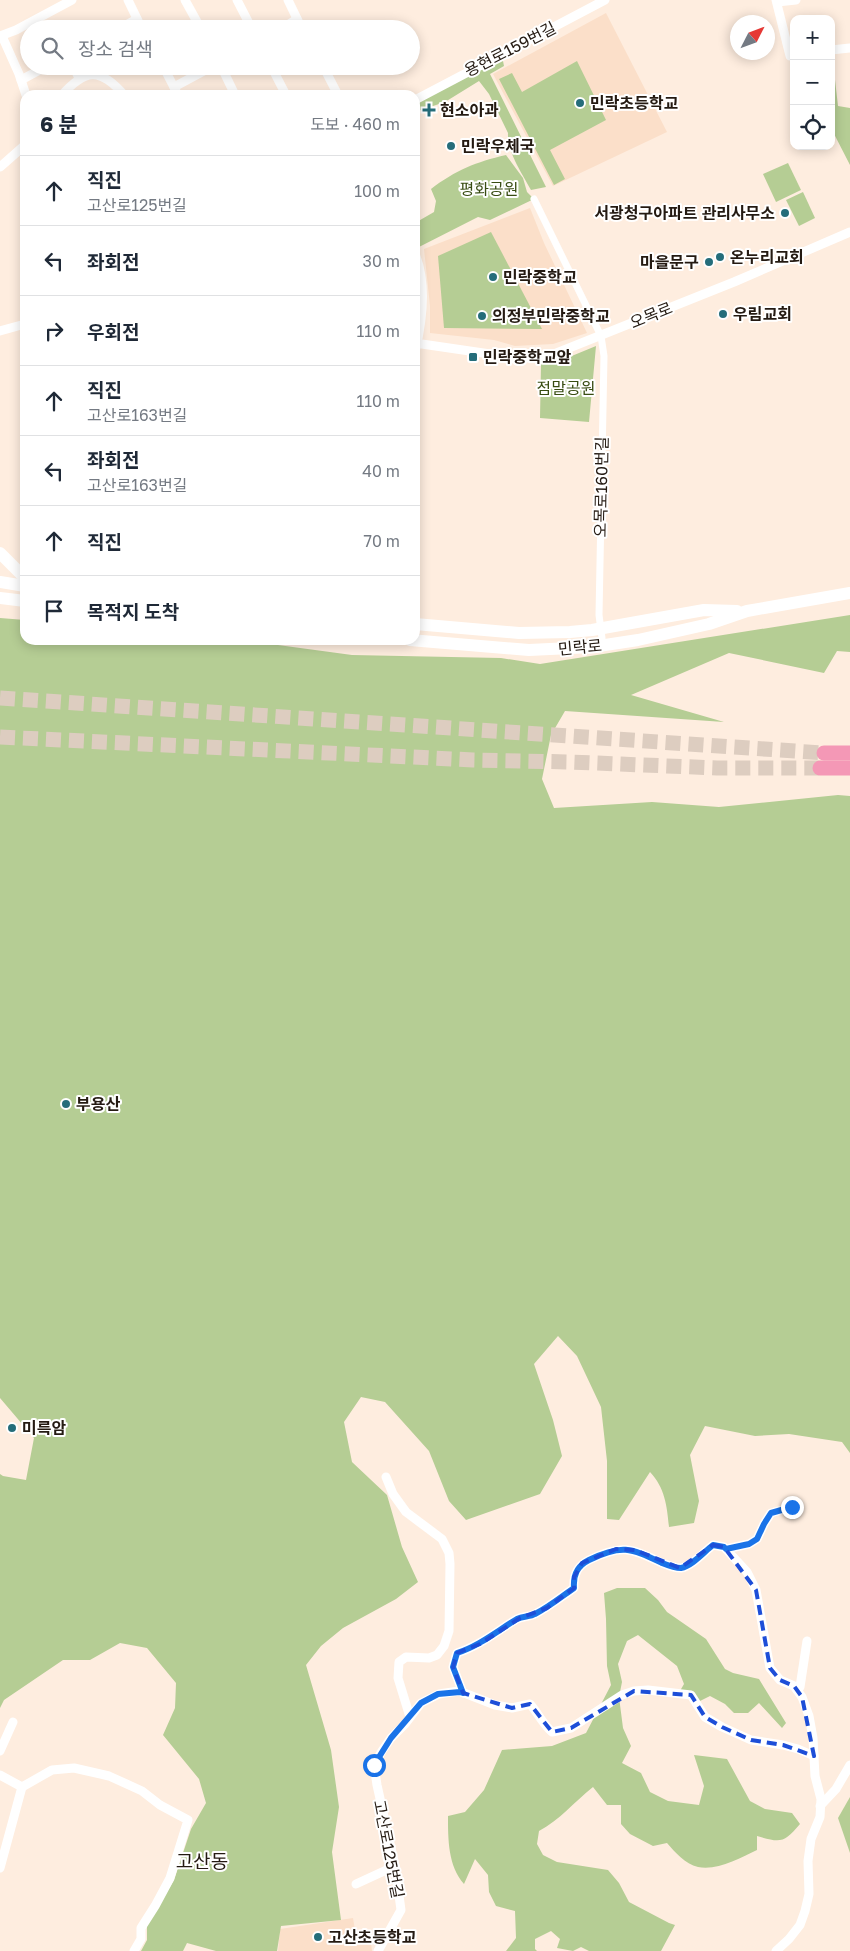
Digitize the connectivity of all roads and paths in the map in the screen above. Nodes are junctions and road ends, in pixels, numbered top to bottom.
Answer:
1 (128, 0) edge
2 (185, 0) edge
3 (237, 0) edge
4 (288, 0) edge
5 (605, 0) edge
6 (796, 0) edge
7 (70, 1) edge
8 (777, 1) edge
9 (137, 19) edge
10 (297, 19) edge
11 (35, 20) edge
12 (195, 20) edge
13 (247, 20) edge
14 (20, 28) edge
15 (1, 36) edge
16 (850, 48) edge
17 (790, 49) edge
18 (835, 50) edge
19 (30, 75) edge
20 (78, 75) edge
21 (90, 75) edge
22 (96, 75) edge
23 (168, 75) edge
24 (200, 75) edge
25 (225, 75) edge
26 (276, 75) edge
27 (328, 75) edge
28 (80, 78) junction
29 (21, 80) junction
30 (24, 90) edge
31 (67, 90) edge
32 (119, 90) edge
33 (175, 90) edge
34 (177, 90) edge
35 (232, 90) edge
36 (283, 90) edge
37 (335, 90) edge
38 (420, 97) edge
39 (20, 150) edge
40 (0, 167) edge
41 (534, 199) dead end
42 (850, 232) edge
43 (420, 276) edge
44 (420, 317) edge
45 (20, 325) edge
46 (0, 331) edge
47 (601, 336) junction
48 (420, 346) edge
49 (0, 553) edge
50 (0, 559) edge
51 (20, 573) edge
52 (0, 576) edge
53 (0, 582) edge
54 (20, 585) edge
55 (850, 592) edge
56 (0, 598) edge
57 (20, 601) edge
58 (747, 611) junction
59 (420, 624) edge
60 (602, 638) dead end
61 (420, 641) edge
62 (850, 753) edge
63 (850, 768) edge
64 (386, 1477) dead end
65 (792, 1507) dead end
66 (726, 1549) junction
67 (807, 1640) dead end
68 (797, 1690) junction
69 (463, 1693) junction
70 (410, 1717) junction
71 (13, 1722) dead end
72 (0, 1751) edge
73 (814, 1756) junction
74 (850, 1765) edge
75 (0, 1775) edge
76 (22, 1787) junction
77 (820, 1806) junction
78 (395, 1866) junction
79 (0, 1868) edge
80 (356, 1884) dead end
81 (134, 1951) edge
82 (378, 1951) edge
83 (776, 1951) edge

1 - 9 street
2 - 12 street
3 - 13 street
4 - 10 street
5 - 38 street, 용현로159번길
6 - 8 street
7 - 11 street
8 - 17 street
14 - 15 street
15 - 29 street
16 - 18 street
19 - 29 street
20 - 28 street
21 - 28 street
22 - 32 street
23 - 33 street
24 - 34 street
25 - 35 street
26 - 36 street
27 - 37 street
28 - 31 street
29 - 30 street
39 - 40 street
41 - 47 street, 오목로160번길
42 - 47 street, 오목로
43 - 44 street
45 - 46 street
47 - 48 street, 오목로
47 - 60 street, 오목로160번길
49 - 51 main road
50 - 52 main road
53 - 54 main road
55 - 58 main road, 민락로
56 - 57 main road
58 - 59 main road, 민락로
58 - 61 main road, 민락로
62 - 63 highway
64 - 70 street
65 - 66 street
66 - 68 street
66 - 69 street
67 - 68 street
68 - 73 street
69 - 70 street, 고산로125번길
69 - 73 street, 고산로125번길
70 - 78 street, 고산로125번길
71 - 72 street
73 - 77 street
74 - 77 street
75 - 76 street
76 - 79 street
76 - 81 street
77 - 83 street
78 - 80 street
78 - 82 street, 고산로125번길

